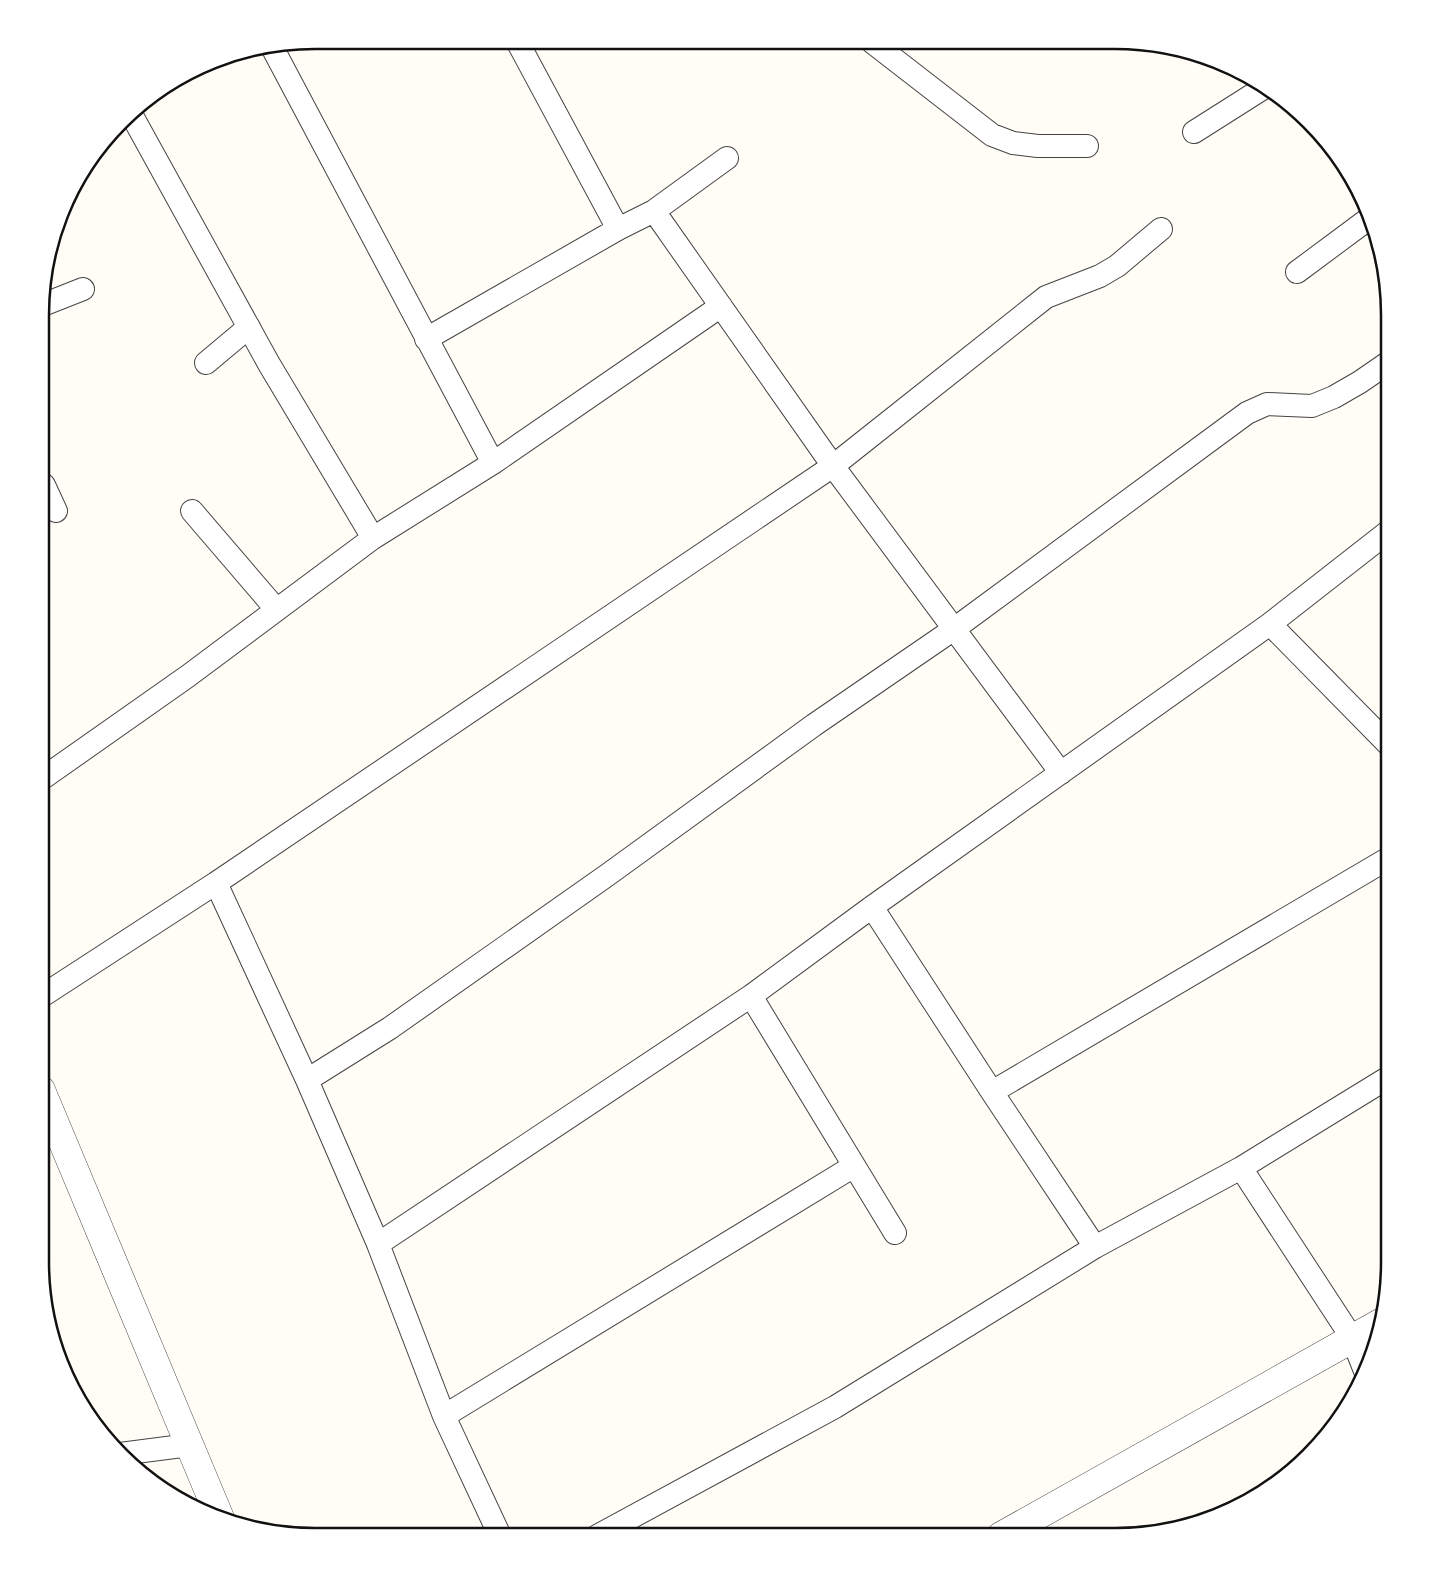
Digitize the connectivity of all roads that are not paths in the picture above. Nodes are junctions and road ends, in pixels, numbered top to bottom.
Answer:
1 (522, 49) edge
2 (881, 49) edge
3 (275, 52) edge
4 (1259, 91) edge
5 (134, 120) edge
6 (1194, 132) dead end
7 (1087, 146) dead end
8 (726, 158) dead end
9 (654, 211) junction
10 (1364, 222) edge
11 (618, 229) junction
12 (1161, 229) dead end
13 (1297, 272) dead end
14 (83, 289) dead end
15 (49, 302) edge
16 (721, 306) junction
17 (249, 327) junction
18 (426, 338) junction
19 (206, 362) dead end
20 (1381, 368) edge
21 (493, 463) junction
22 (833, 466) junction
23 (49, 496) edge
24 (56, 511) dead end
25 (192, 511) dead end
26 (1381, 537) edge
27 (373, 538) junction
28 (276, 609) junction
29 (1270, 624) junction
30 (954, 630) junction
31 (1381, 737) edge
32 (1061, 772) junction
33 (49, 774) edge
34 (1381, 863) edge
35 (216, 883) junction
36 (872, 907) junction
37 (49, 991) edge
38 (751, 996) junction
39 (308, 1080) junction
40 (1381, 1082) edge
41 (992, 1092) junction
42 (49, 1107) edge
43 (854, 1166) junction
44 (1241, 1168) junction
45 (895, 1233) dead end
46 (378, 1244) junction
47 (1095, 1247) junction
48 (1373, 1327) edge
49 (1352, 1338) junction
50 (1362, 1362) edge
51 (444, 1416) junction
52 (190, 1445) junction
53 (130, 1453) edge
54 (216, 1509) edge
55 (496, 1528) edge
56 (612, 1528) edge
57 (1016, 1528) edge

1 - 11 street
2 - 7 street
3 - 18 street
4 - 6 street
5 - 17 street
8 - 9 street
9 - 11 street
9 - 16 street
10 - 13 street
11 - 18 street
12 - 22 street
14 - 15 street
16 - 21 street
16 - 22 street
17 - 19 street
17 - 27 street
18 - 21 street
20 - 30 street
21 - 27 street
22 - 30 street
22 - 35 street
23 - 24 street
25 - 28 street
26 - 29 street
27 - 28 street
28 - 33 street
29 - 31 street
29 - 32 street
30 - 32 street
30 - 39 street
32 - 36 street
34 - 41 street
35 - 37 street
35 - 39 street
36 - 38 street
36 - 41 street
38 - 43 street
38 - 46 street
39 - 46 street
40 - 44 street
41 - 47 street
42 - 52 street
43 - 45 street
43 - 51 street
44 - 47 street
44 - 49 street
46 - 51 street
47 - 56 street
48 - 49 street
49 - 50 street
49 - 57 street
51 - 55 street
52 - 53 street
52 - 54 street

